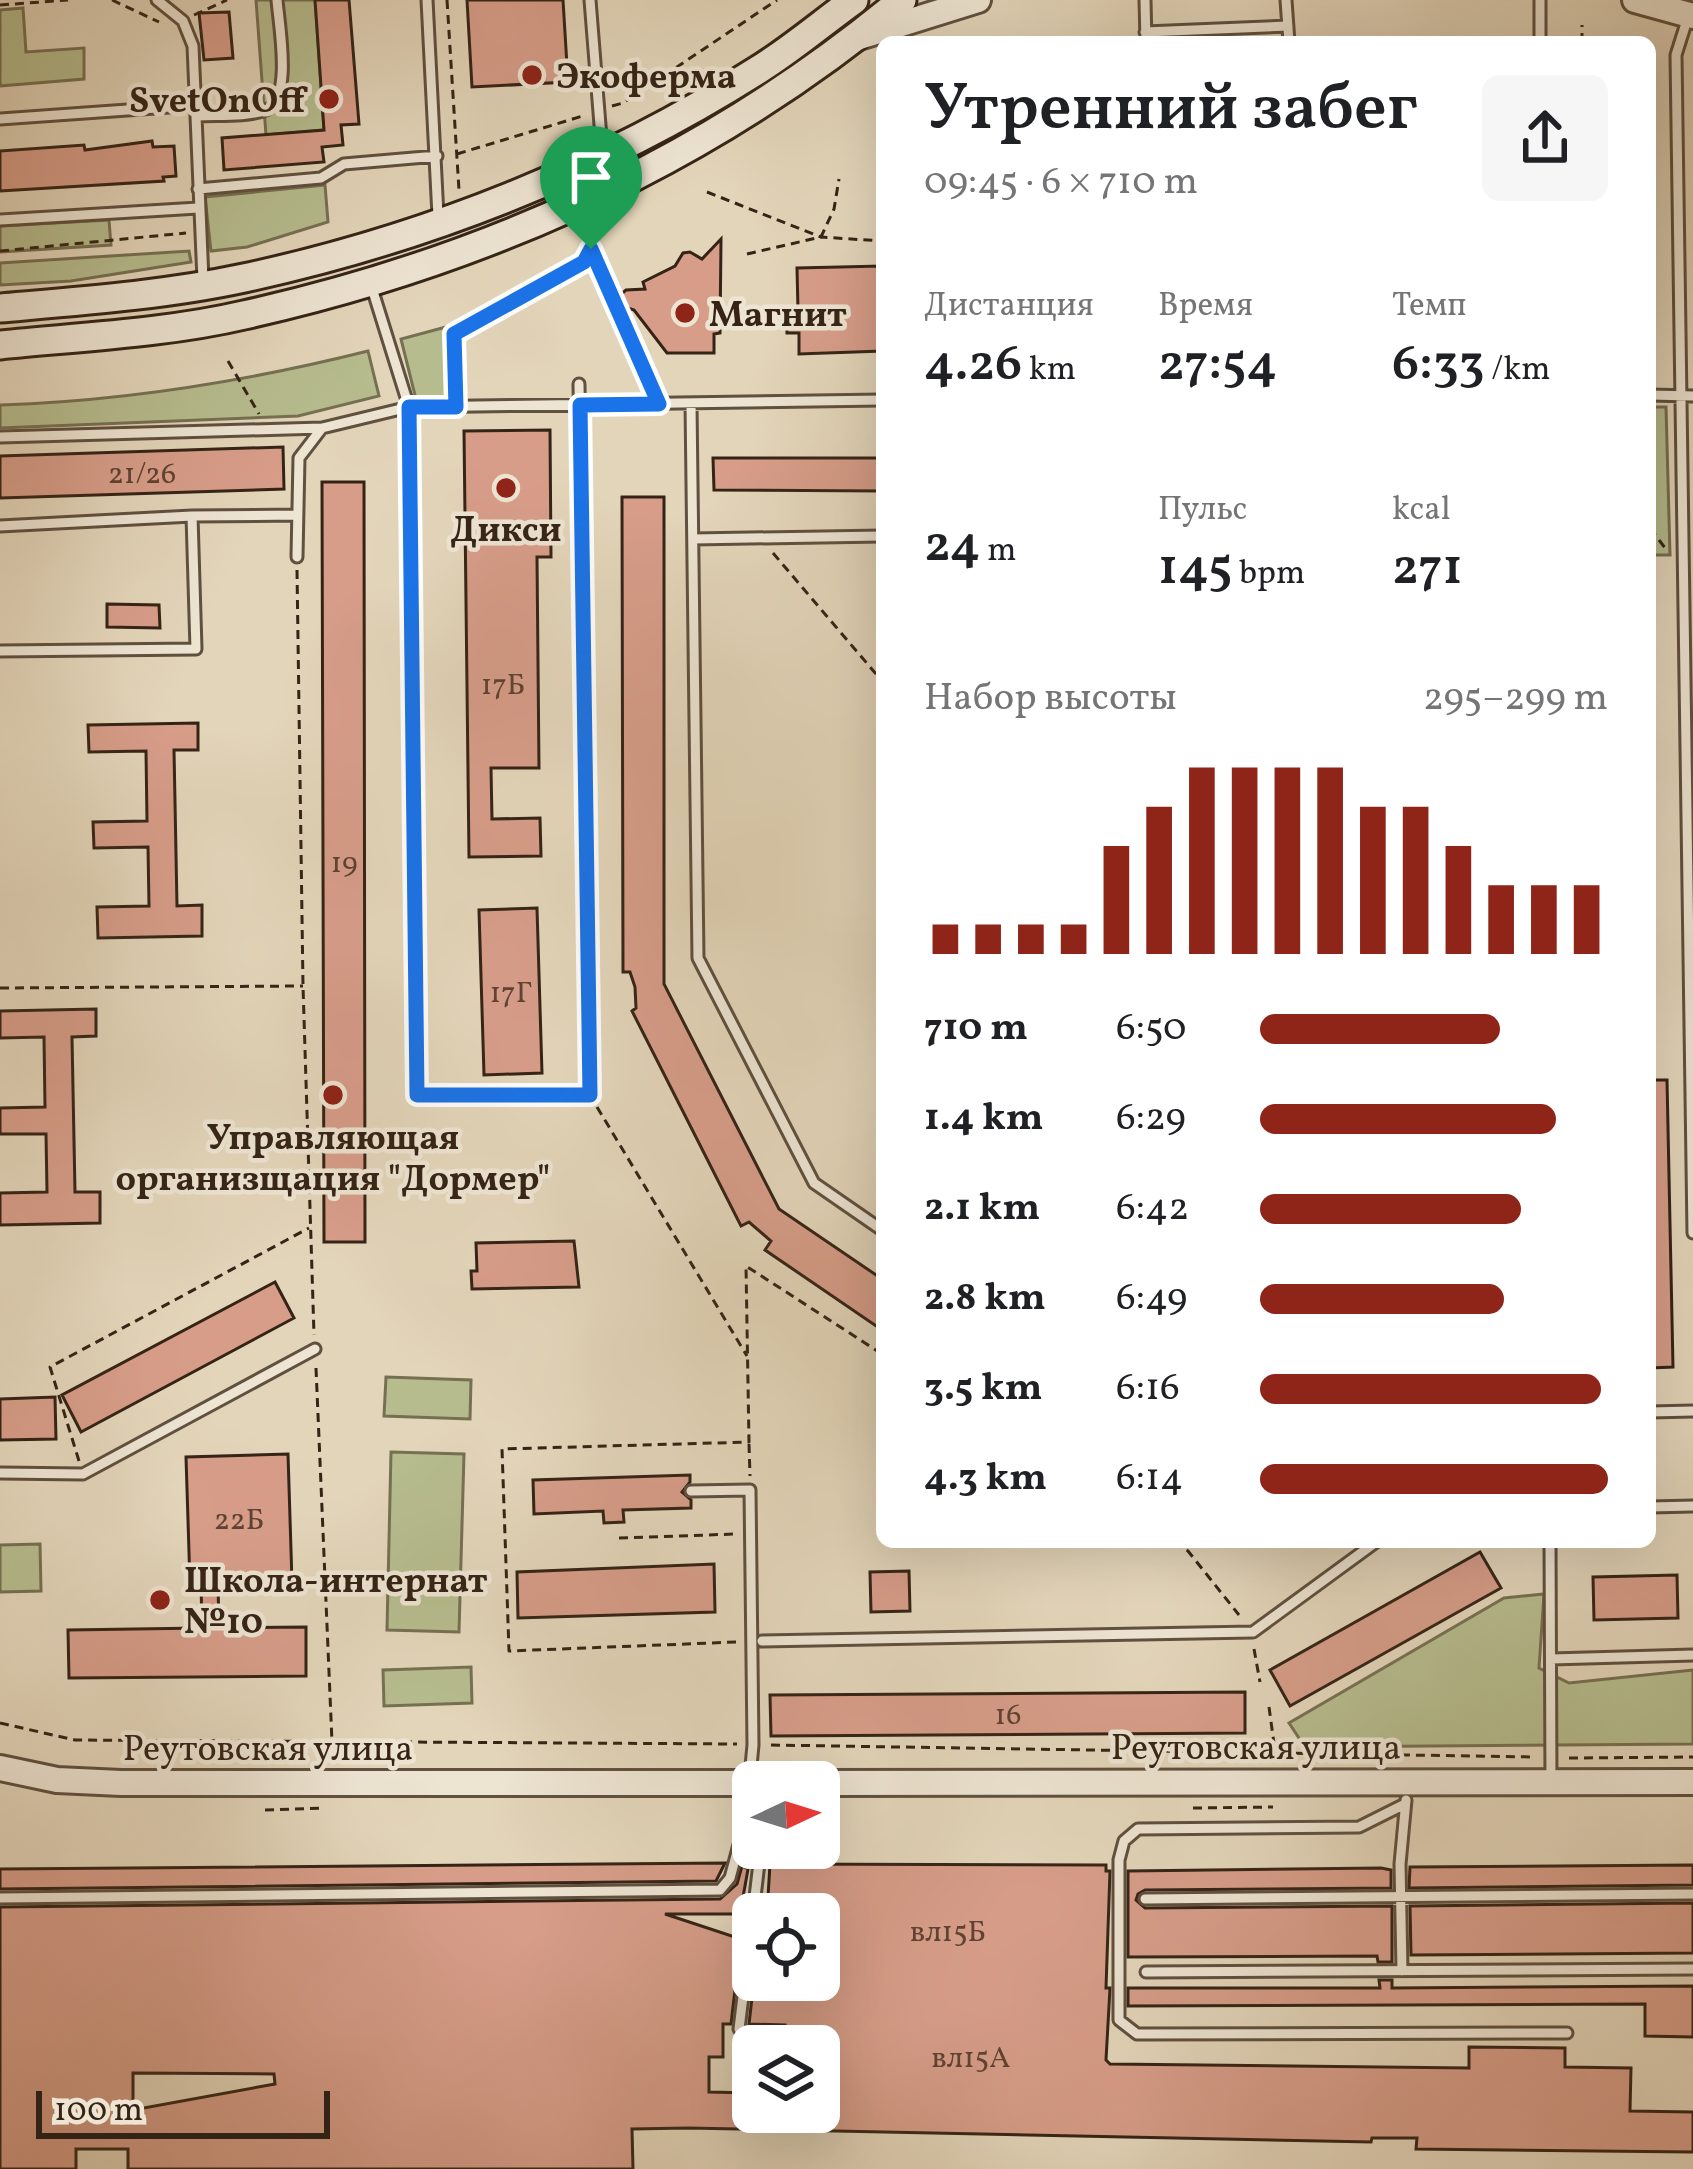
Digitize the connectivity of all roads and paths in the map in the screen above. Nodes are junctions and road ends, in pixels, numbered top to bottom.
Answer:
1 (68, 0) edge
2 (112, 0) edge
3 (157, 0) edge
4 (226, 0) edge
5 (278, 0) edge
6 (428, 0) edge
7 (447, 0) edge
8 (590, 0) edge
9 (777, 0) edge
10 (854, 0) edge
11 (902, 0) edge
12 (978, 0) edge
13 (1144, 0) edge
14 (1286, 0) edge
15 (1540, 0) edge
16 (1635, 0) edge
17 (0, 5) edge
18 (1691, 15) edge
19 (183, 21) junction
20 (1582, 25) dead end
21 (1288, 26) junction
22 (1145, 36) edge
23 (1158, 36) edge
24 (1289, 36) edge
25 (1540, 36) edge
26 (1582, 36) edge
27 (854, 39) junction
28 (599, 110) junction
29 (198, 111) junction
30 (0, 119) edge
31 (457, 154) junction
32 (437, 156) junction
33 (602, 156) junction
34 (839, 179) dead end
35 (198, 189) junction
36 (707, 192) dead end
37 (198, 208) junction
38 (449, 219) junction
39 (0, 220) edge
40 (199, 232) junction
41 (821, 237) junction
42 (876, 242) edge
43 (0, 251) edge
44 (747, 254) dead end
45 (370, 282) junction
46 (203, 285) junction
47 (0, 308) edge
48 (0, 345) edge
49 (228, 362) dead end
50 (579, 384) dead end
51 (1656, 395) edge
52 (1687, 396) edge
53 (876, 400) edge
54 (659, 404) junction
55 (692, 404) junction
56 (580, 405) junction
57 (409, 407) junction
58 (456, 407) junction
59 (266, 428) junction
60 (322, 428) junction
61 (0, 437) edge
62 (298, 514) junction
63 (192, 515) junction
64 (0, 526) edge
65 (876, 536) edge
66 (693, 538) junction
67 (760, 538) junction
68 (297, 557) joint
69 (0, 651) edge
70 (876, 674) edge
71 (303, 986) junction
72 (0, 988) edge
73 (590, 1095) junction
74 (876, 1226) edge
75 (310, 1227) junction
76 (1693, 1234) edge
77 (315, 1349) junction
78 (876, 1350) edge
79 (748, 1358) junction
80 (1693, 1411) edge
81 (1656, 1412) edge
82 (749, 1442) junction
83 (0, 1473) edge
84 (83, 1474) junction
85 (750, 1490) junction
86 (691, 1491) dead end
87 (1693, 1506) edge
88 (1656, 1507) edge
89 (750, 1534) junction
90 (619, 1538) dead end
91 (1183, 1548) edge
92 (1368, 1548) edge
93 (1550, 1548) edge
94 (1253, 1632) junction
95 (757, 1641) junction
96 (1693, 1655) edge
97 (1550, 1659) junction
98 (1260, 1682) dead end
99 (1269, 1707) dead end
100 (0, 1724) edge
101 (332, 1742) junction
102 (754, 1744) junction
103 (1275, 1753) junction
104 (1693, 1757) edge
105 (752, 1761) edge
106 (0, 1768) edge
107 (1551, 1770) junction
108 (1693, 1782) edge
109 (732, 1783) edge
110 (840, 1783) edge
111 (1406, 1793) junction
112 (325, 1808) dead end
113 (1193, 1808) dead end
114 (1273, 1808) dead end
115 (265, 1810) dead end
116 (732, 1869) edge
117 (1693, 1894) edge
118 (1402, 1896) junction
119 (0, 1898) edge
120 (1145, 1899) dead end
121 (1693, 1969) edge
122 (1402, 1971) junction
123 (1146, 1972) dead end
124 (1567, 2033) dead end

1 - 17 path
2 - 19 path
3 - 19 lane
4 - 19 path
5 - 29 lane
6 - 32 lane
7 - 31 path
8 - 28 lane
9 - 28 path
10 - 33 main road
11 - 27 main road
12 - 27 street
13 - 22 lane
14 - 21 lane
15 - 25 lane
16 - 18 street
18 - 52 lane
19 - 29 lane
20 - 26 path
21 - 23 lane
21 - 24 lane
27 - 45 main road
28 - 31 path
28 - 33 lane
29 - 30 lane
29 - 35 lane
31 - 38 path
32 - 35 lane
32 - 38 lane
33 - 38 main road
34 - 41 path
35 - 37 lane
36 - 41 path
37 - 39 lane
37 - 40 lane
38 - 46 main road
40 - 43 path
40 - 46 lane
41 - 42 path
41 - 44 path
45 - 48 main road
45 - 57 lane
46 - 47 main road
49 - 59 path
50 - 56 lane
51 - 52 lane
52 - 76 lane
53 - 55 lane
54 - 55 lane
54 - 56 lane
54 - 58 path
55 - 66 lane
56 - 58 lane
56 - 73 lane
57 - 58 lane
57 - 60 lane
57 - 73 lane
59 - 60 lane
59 - 61 lane
60 - 62 lane
62 - 63 lane
62 - 68 lane
63 - 64 lane
63 - 69 lane
65 - 67 lane
66 - 67 lane
66 - 74 lane
67 - 70 path
68 - 71 path
71 - 72 path
71 - 75 path
73 - 79 path
75 - 77 path
75 - 84 path
77 - 84 lane
77 - 101 path
78 - 79 path
79 - 82 path
80 - 81 lane
82 - 85 path
82 - 95 path
83 - 84 lane
85 - 86 lane
85 - 89 lane
87 - 88 lane
89 - 90 path
89 - 95 lane
91 - 94 path
92 - 94 lane
93 - 97 lane
94 - 95 lane
94 - 98 path
95 - 102 lane
96 - 97 lane
97 - 107 lane
99 - 103 path
100 - 101 path
101 - 102 path
102 - 103 path
102 - 105 lane
103 - 107 path
104 - 107 path
106 - 109 street, Реутовская улица
107 - 108 street, Реутовская улица
107 - 111 street, Реутовская улица
110 - 111 street, Реутовская улица
111 - 118 lane
111 - 124 lane
112 - 115 path
113 - 114 path
116 - 119 lane
117 - 118 lane
118 - 120 lane
118 - 122 lane
121 - 122 lane
122 - 123 lane

